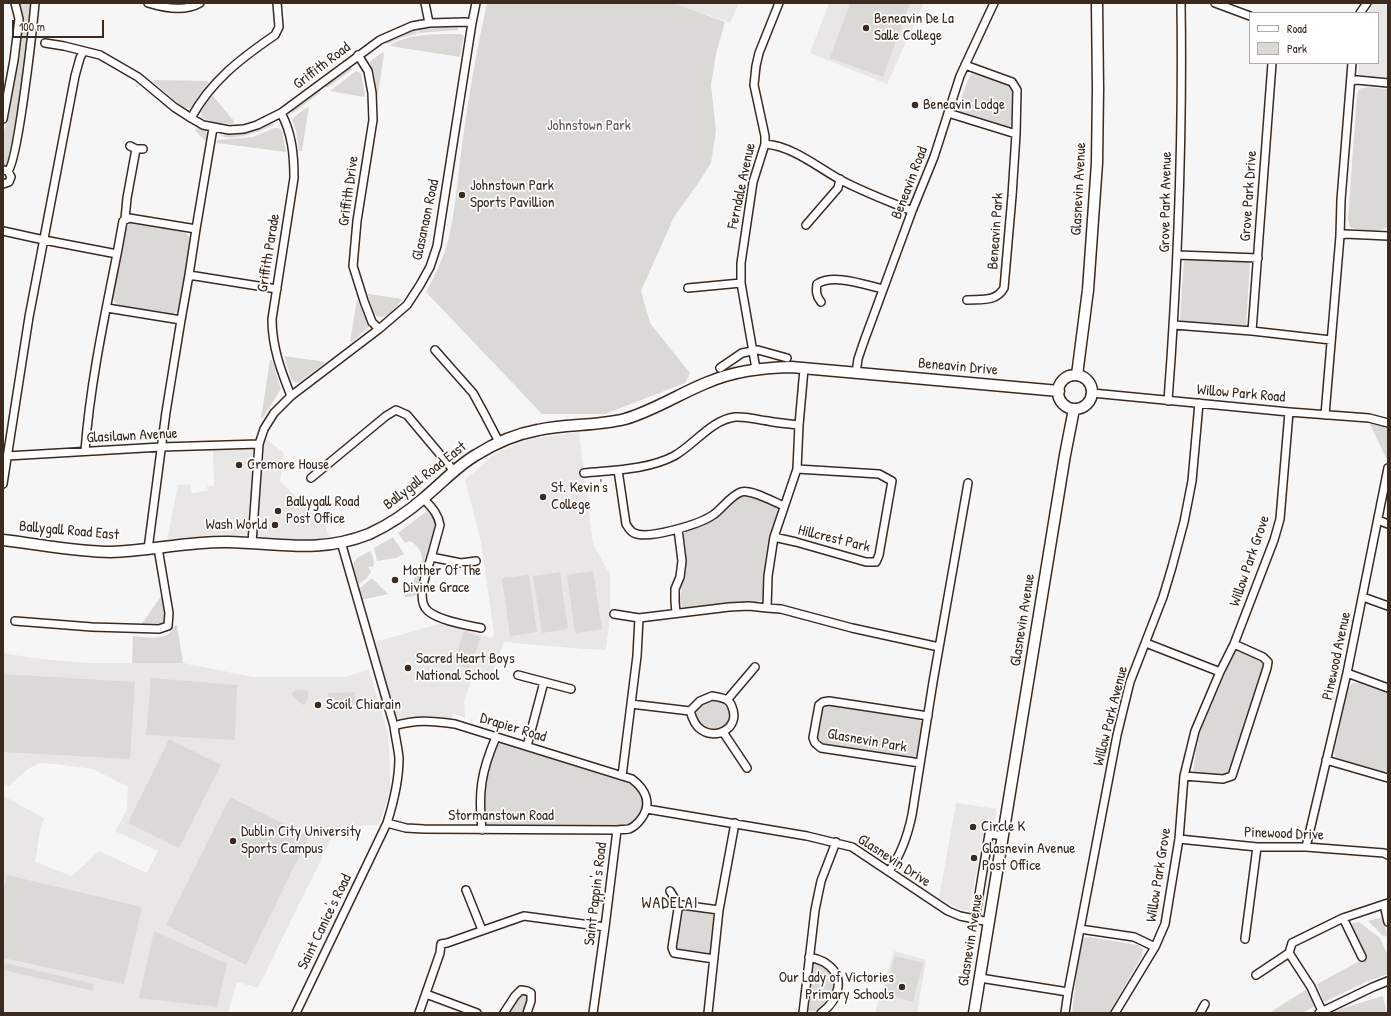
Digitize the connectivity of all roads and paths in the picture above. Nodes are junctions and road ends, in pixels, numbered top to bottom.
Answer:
1 (15, 3) edge
2 (35, 3) edge
3 (148, 3) edge
4 (200, 3) edge
5 (277, 3) edge
6 (425, 3) edge
7 (476, 3) edge
8 (779, 3) edge
9 (994, 3) edge
10 (1097, 3) edge
11 (1181, 3) edge
12 (1215, 3) edge
13 (1366, 3) edge
14 (185, 5) edge
15 (1361, 12) edge
16 (1249, 16) edge
17 (472, 23) junction
18 (429, 24) junction
19 (45, 43) dead end
20 (83, 52) junction
21 (358, 55) junction
22 (1272, 64) edge
23 (1352, 64) edge
24 (965, 65) junction
25 (1351, 81) junction
26 (1388, 83) edge
27 (281, 113) junction
28 (948, 113) junction
29 (191, 118) junction
30 (3, 119) edge
31 (213, 128) junction
32 (1016, 134) junction
33 (765, 144) junction
34 (136, 148) dead end
35 (5, 169) edge
36 (840, 179) junction
37 (3, 186) edge
38 (912, 211) junction
39 (125, 219) junction
40 (806, 225) dead end
41 (196, 229) junction
42 (3, 231) edge
43 (1340, 236) junction
44 (1388, 236) edge
45 (44, 240) junction
46 (117, 254) junction
47 (1178, 255) junction
48 (1258, 258) junction
49 (189, 275) junction
50 (741, 283) junction
51 (688, 288) dead end
52 (883, 289) junction
53 (277, 290) junction
54 (967, 300) dead end
55 (821, 302) dead end
56 (106, 308) junction
57 (181, 320) junction
58 (1174, 325) junction
59 (379, 329) junction
60 (1252, 331) junction
61 (1331, 340) junction
62 (435, 350) dead end
63 (752, 351) junction
64 (787, 358) dead end
65 (720, 368) dead end
66 (756, 369) junction
67 (804, 369) junction
68 (856, 373) junction
69 (1077, 375) junction
70 (1059, 391) junction
71 (1092, 393) junction
72 (291, 396) junction
73 (1168, 401) junction
74 (1199, 403) junction
75 (1074, 409) junction
76 (1289, 412) junction
77 (1325, 415) junction
78 (1388, 423) edge
79 (799, 425) junction
80 (499, 442) junction
81 (259, 444) junction
82 (161, 447) junction
83 (85, 451) junction
84 (7, 456) junction
85 (1388, 468) edge
86 (796, 469) junction
87 (618, 470) junction
88 (454, 471) junction
89 (584, 473) dead end
90 (311, 478) dead end
91 (968, 483) dead end
92 (3, 484) edge
93 (424, 498) junction
94 (784, 506) junction
95 (1378, 520) junction
96 (1388, 524) edge
97 (678, 529) junction
98 (774, 538) junction
99 (3, 540) edge
100 (341, 542) junction
101 (252, 543) junction
102 (153, 548) junction
103 (431, 556) junction
104 (476, 561) dead end
105 (1362, 597) junction
106 (1388, 606) edge
107 (767, 608) junction
108 (676, 613) junction
109 (614, 614) dead end
110 (639, 618) junction
111 (14, 621) dead end
112 (481, 628) dead end
113 (1146, 643) junction
114 (1234, 644) junction
115 (939, 647) junction
116 (756, 667) dead end
117 (1220, 672) junction
118 (1347, 673) junction
119 (518, 675) dead end
120 (544, 682) junction
121 (1388, 688) edge
122 (571, 689) dead end
123 (727, 700) junction
124 (631, 704) junction
125 (690, 711) junction
126 (928, 716) junction
127 (394, 726) junction
128 (723, 732) junction
129 (496, 737) junction
130 (527, 746) junction
131 (1326, 760) junction
132 (920, 763) junction
133 (747, 768) dead end
134 (622, 776) junction
135 (1184, 776) junction
136 (1388, 778) edge
137 (647, 809) junction
138 (387, 823) junction
139 (735, 823) junction
140 (482, 830) junction
141 (617, 830) junction
142 (1003, 836) junction
143 (1179, 839) junction
144 (836, 842) junction
145 (1257, 847) junction
146 (1306, 848) junction
147 (1388, 855) edge
148 (983, 868) junction
149 (889, 871) junction
150 (997, 871) junction
151 (466, 890) dead end
152 (670, 890) dead end
153 (1386, 904) edge
154 (680, 906) junction
155 (720, 910) junction
156 (1343, 918) junction
157 (975, 919) junction
158 (989, 922) junction
159 (1388, 922) edge
160 (605, 927) junction
161 (1080, 929) junction
162 (482, 930) junction
163 (1245, 939) dead end
164 (1155, 947) junction
165 (1289, 953) junction
166 (809, 957) junction
167 (1362, 957) dead end
168 (714, 959) junction
169 (1256, 975) dead end
170 (980, 978) junction
171 (1388, 981) edge
172 (1068, 992) junction
173 (426, 994) junction
174 (1204, 1004) dead end
175 (1320, 1012) edge
176 (296, 1013) edge
177 (419, 1013) edge
178 (477, 1013) edge
179 (504, 1013) edge
180 (527, 1013) edge
181 (593, 1013) edge
182 (708, 1013) edge
183 (803, 1013) edge
184 (821, 1013) edge
185 (974, 1013) edge
186 (1065, 1013) edge
187 (1115, 1013) edge
188 (1200, 1013) edge

1 - 30 street
2 - 35 street
3 - 14 street
4 - 14 street
5 - 29 street
6 - 18 street
7 - 17 street, Glasanaon Road
8 - 33 street, Ferndale Avenue
9 - 24 street, Beneavin Road
10 - 69 main road, Glasnevin Avenue
11 - 47 street, Grove Park Avenue
12 - 16 street
13 - 15 street
17 - 18 street, Griffith Road
17 - 59 street, Glasanaon Road
18 - 21 street, Griffith Road
19 - 20 street, Griffith Road
20 - 29 street, Griffith Road
20 - 45 street
21 - 27 street, Griffith Road
21 - 59 street, Griffith Drive
22 - 48 street, Grove Park Drive
23 - 25 street
24 - 28 street, Beneavin Road
24 - 32 street, Beneavin Park
25 - 26 street
25 - 43 street
27 - 31 street, Griffith Road
27 - 53 street, Griffith Parade
28 - 32 street
28 - 38 street, Beneavin Road
29 - 31 street, Griffith Road
31 - 41 street
32 - 54 street, Beneavin Park
33 - 36 street
33 - 50 street, Ferndale Avenue
34 - 39 street
35 - 37 street
36 - 38 street
36 - 40 street
38 - 52 street, Beneavin Road
39 - 41 street
39 - 46 street
41 - 49 street
42 - 45 street
43 - 44 street
43 - 61 street
45 - 46 street
45 - 84 street
46 - 56 street
47 - 48 street
47 - 58 street, Grove Park Avenue
48 - 60 street, Grove Park Drive
49 - 53 street
49 - 57 street
50 - 51 street
50 - 63 street, Ferndale Avenue
52 - 55 street
52 - 68 street, Beneavin Road
53 - 72 street, Griffith Parade
56 - 57 street
56 - 83 street
57 - 82 street
58 - 60 street
58 - 73 street, Grove Park Avenue
59 - 72 street, Glasanaon Road
60 - 61 street
61 - 77 street
62 - 80 street
63 - 64 street
63 - 65 street
63 - 66 street, Ferndale Avenue
66 - 67 main road, Ballygall Road East
66 - 80 main road, Ballygall Road East
67 - 68 main road, Ballygall Road East
67 - 79 street, Hillcrest Park
68 - 70 main road, Beneavin Drive
69 - 70 main road
69 - 71 main road
70 - 75 main road
71 - 73 street, Willow Park Road
71 - 75 main road
72 - 81 street, Glasanaon Road
73 - 74 street, Willow Park Road
74 - 76 street, Willow Park Road
74 - 113 street, Willow Park Avenue
75 - 142 main road, Glasnevin Avenue
76 - 77 street, Willow Park Road
76 - 114 street, Willow Park Grove
77 - 78 street, Willow Park Road
79 - 86 street, Hillcrest Park
79 - 87 street
80 - 88 main road, Ballygall Road East
81 - 82 street, Glasilawn Avenue
81 - 101 street, Glasanaon Road
82 - 83 street, Glasilawn Avenue
82 - 102 street
83 - 84 street, Glasilawn Avenue
84 - 92 street
85 - 95 street, Pinewood Avenue
86 - 94 street, Hillcrest Park
86 - 98 street, Hillcrest Park
87 - 89 street
87 - 97 street, Hillcrest Park
88 - 90 street
88 - 93 main road, Ballygall Road East
91 - 115 street, Glasnevin Park
93 - 100 main road, Ballygall Road East
93 - 103 street
94 - 97 street, Hillcrest Park
94 - 98 street, Hillcrest Park
95 - 96 street
95 - 105 street, Pinewood Avenue
97 - 108 street
98 - 107 street, Hillcrest Park
99 - 102 main road, Ballygall Road East
100 - 101 main road, Ballygall Road East
100 - 127 street, Saint Canice's Road
101 - 102 main road, Ballygall Road East
102 - 111 street
103 - 104 street
103 - 112 street
105 - 106 street
105 - 118 street, Pinewood Avenue
107 - 108 street
107 - 115 street
108 - 110 street
109 - 110 street
110 - 124 street
113 - 117 street
113 - 161 street, Willow Park Avenue
114 - 117 street, Willow Park Grove
114 - 135 street
115 - 126 street, Glasnevin Park
116 - 123 street
117 - 135 street, Willow Park Grove
118 - 121 street
118 - 131 street, Pinewood Avenue
119 - 120 street
120 - 122 street
120 - 130 street
123 - 125 street
123 - 128 street
124 - 125 street
124 - 134 street
125 - 128 street
126 - 132 street, Glasnevin Park
126 - 132 street, Glasnevin Park
127 - 129 street, Drapier Road
127 - 138 street, Saint Canice's Road
128 - 133 street
129 - 130 street, Drapier Road
129 - 140 street
130 - 134 street, Drapier Road
131 - 136 street
131 - 146 street, Pinewood Avenue
132 - 149 street, Glasnevin Park
134 - 137 street
135 - 143 street, Willow Park Grove
137 - 139 street, Glasnevin Drive
137 - 141 street, Saint Pappin's Road
138 - 140 street, Stormanstown Road
138 - 176 street, Saint Canice's Road
139 - 144 street, Glasnevin Drive
139 - 155 street
140 - 141 street, Stormanstown Road
141 - 160 street, Saint Pappin's Road
142 - 148 street, Glasnevin Avenue
142 - 150 main road, Glasnevin Avenue
143 - 145 street, Pinewood Drive
143 - 164 street, Willow Park Grove
144 - 149 street, Glasnevin Drive
144 - 166 street
145 - 146 street, Pinewood Drive
145 - 163 street
146 - 147 street, Pinewood Drive
148 - 150 street
148 - 157 street, Glasnevin Avenue
149 - 157 street, Glasnevin Drive
150 - 158 main road, Glasnevin Avenue
151 - 162 street
152 - 154 street
153 - 156 street
153 - 159 street
154 - 155 street
154 - 168 street
155 - 168 street
156 - 165 street
156 - 167 street
157 - 158 street, Glasnevin Drive
158 - 170 main road, Glasnevin Avenue
160 - 162 street
160 - 181 street, Saint Pappin's Road
161 - 164 street
161 - 172 street, Willow Park Avenue
162 - 173 street
164 - 187 street, Willow Park Grove
165 - 169 street
165 - 175 street
166 - 183 street
166 - 184 street
168 - 182 street
170 - 172 street
170 - 185 main road, Glasnevin Avenue
171 - 175 street
172 - 186 street, Willow Park Avenue
173 - 177 street
173 - 178 street
174 - 188 street
179 - 180 street

